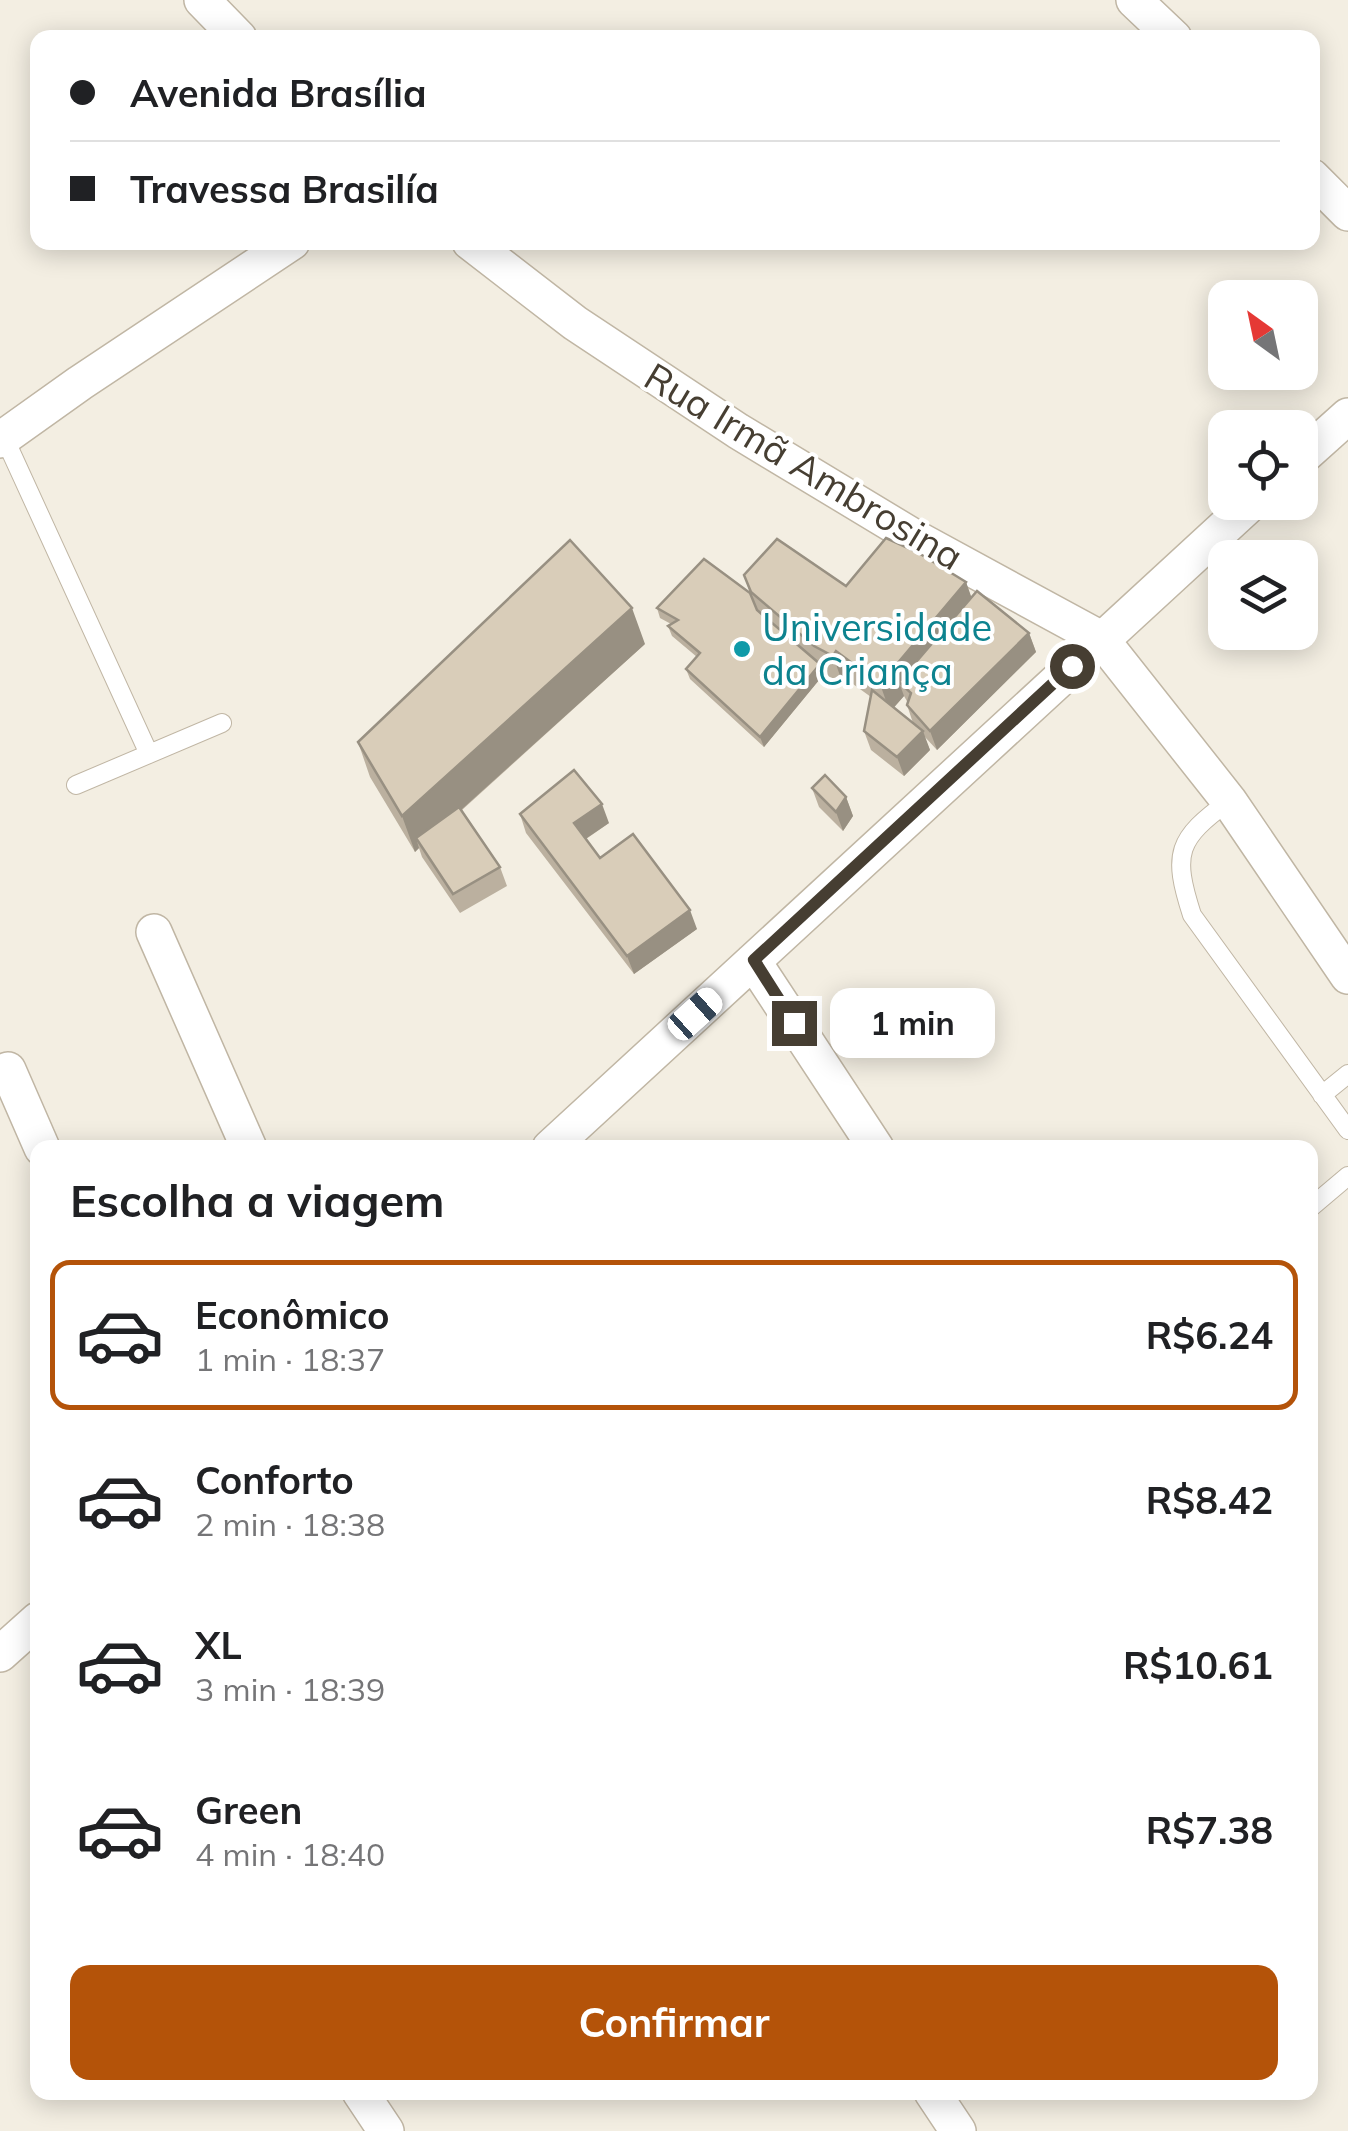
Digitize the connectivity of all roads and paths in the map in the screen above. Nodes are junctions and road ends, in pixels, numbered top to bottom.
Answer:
1 (202, 0) edge
2 (1134, 0) edge
3 (231, 30) edge
4 (1166, 30) edge
5 (1320, 185) edge
6 (1348, 213) edge
7 (280, 250) edge
8 (480, 250) edge
9 (1348, 416) edge
10 (2, 438) edge
11 (1318, 444) edge
12 (1232, 520) edge
13 (1100, 639) junction
14 (222, 723) dead end
15 (149, 754) junction
16 (76, 785) dead end
17 (1229, 801) junction
18 (154, 932) dead end
19 (754, 960) junction
20 (1348, 976) edge
21 (8, 1070) dead end
22 (1348, 1074) edge
23 (1322, 1094) junction
24 (1348, 1130) edge
25 (39, 1140) edge
26 (245, 1140) edge
27 (559, 1140) edge
28 (871, 1140) edge
29 (1348, 1176) edge
30 (1318, 1201) edge
31 (30, 1627) edge
32 (0, 1654) edge
33 (365, 2100) edge
34 (937, 2100) edge
35 (386, 2131) edge
36 (958, 2131) edge

1 - 3 street
2 - 4 street
5 - 6 street
7 - 10 street
8 - 13 street, Rua Irmã Ambrosina
9 - 11 street
10 - 15 lane
12 - 13 street
13 - 17 street, Rua Irmã Ambrosina
13 - 19 street
14 - 15 lane
15 - 16 lane
17 - 20 street, Rua Irmã Ambrosina
17 - 23 lane
18 - 26 street
19 - 27 street
19 - 28 street
21 - 25 street
22 - 23 lane
23 - 24 lane
29 - 30 lane
31 - 32 street
33 - 35 street
34 - 36 street

